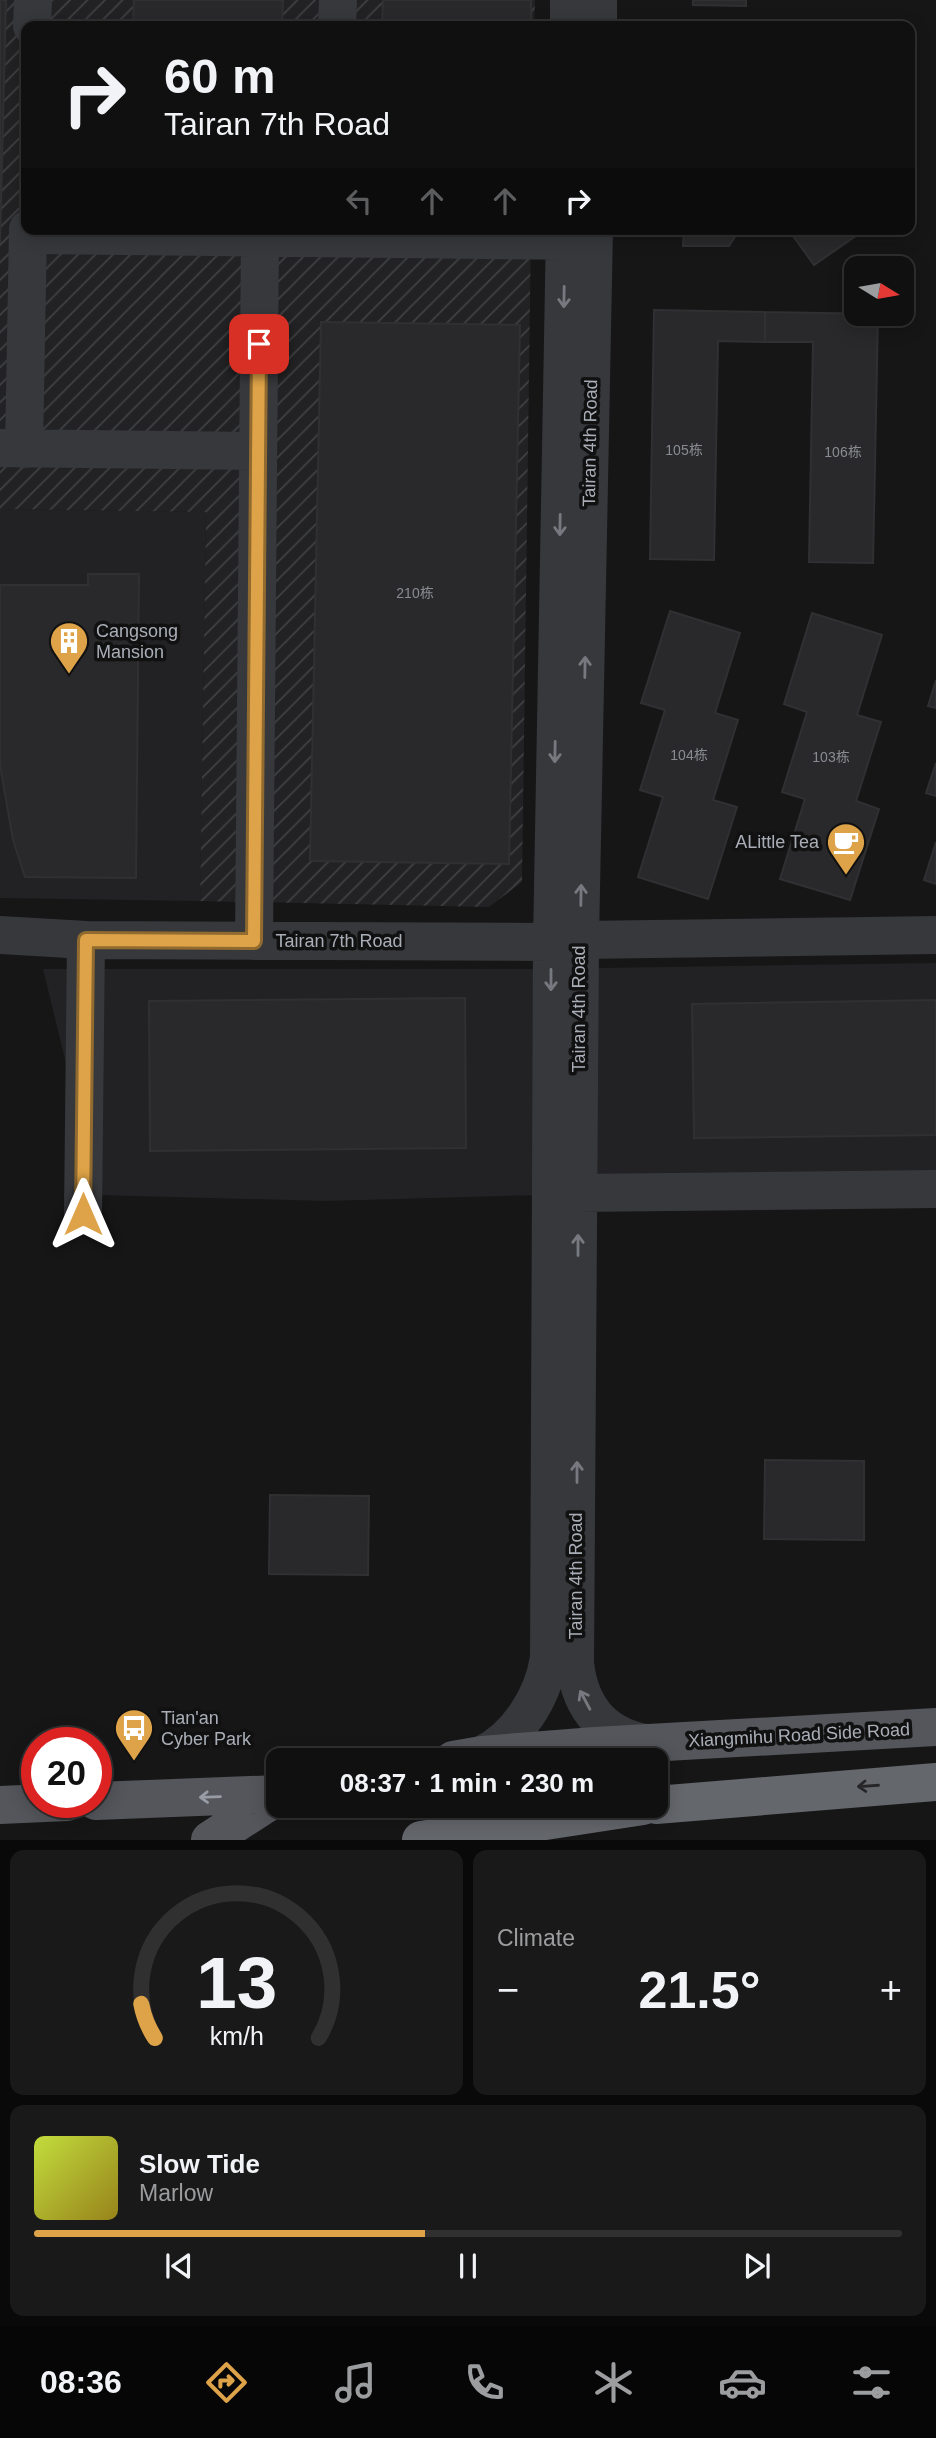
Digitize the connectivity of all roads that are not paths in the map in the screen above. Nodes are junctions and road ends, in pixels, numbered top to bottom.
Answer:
1 (33, 0) edge
2 (338, 0) edge
3 (569, 0) edge
4 (598, 0) edge
5 (32, 21) edge
6 (337, 21) edge
7 (569, 21) edge
8 (598, 21) edge
9 (28, 235) edge
10 (144, 235) edge
11 (316, 235) edge
12 (579, 235) edge
13 (260, 238) junction
14 (12, 449) edge
15 (258, 451) junction
16 (0, 935) edge
17 (936, 935) edge
18 (86, 940) junction
19 (254, 941) junction
20 (566, 941) junction
21 (936, 1188) edge
22 (579, 1193) junction
23 (83, 1214) dead end
24 (936, 1704) edge
25 (936, 1727) edge
26 (824, 1733) junction
27 (656, 1744) junction
28 (487, 1748) edge
29 (602, 1748) edge
30 (936, 1782) edge
31 (266, 1795) edge
32 (112, 1800) edge
33 (266, 1803) edge
34 (21, 1804) edge
35 (668, 1804) edge
36 (0, 1805) edge
37 (562, 1818) edge
38 (210, 1839) edge
39 (421, 1839) edge

1 - 5 street
2 - 6 street
3 - 7 street
4 - 8 street
9 - 14 street
10 - 13 street
11 - 13 street
12 - 20 street, Tairan 4th Road
13 - 15 street
14 - 15 street
15 - 19 street
16 - 18 street, Tairan 7th Road
17 - 20 street, Tairan 7th Road
18 - 19 street, Tairan 7th Road
18 - 23 street
19 - 20 street, Tairan 7th Road
20 - 22 street, Tairan 4th Road
20 -> 28 street, Tairan 4th Road
21 - 22 street
27 -> 22 street, Tairan 4th Road
24 - 26 main road
25 - 26 main road, Xiangmihu Road Side Road
26 - 27 main road, Xiangmihu Road Side Road
27 - 29 main road, Xiangmihu Road Side Road
30 -> 35 highway, bridge
31 -> 32 main road
33 - 38 main road
34 - 36 main road
37 - 39 highway

